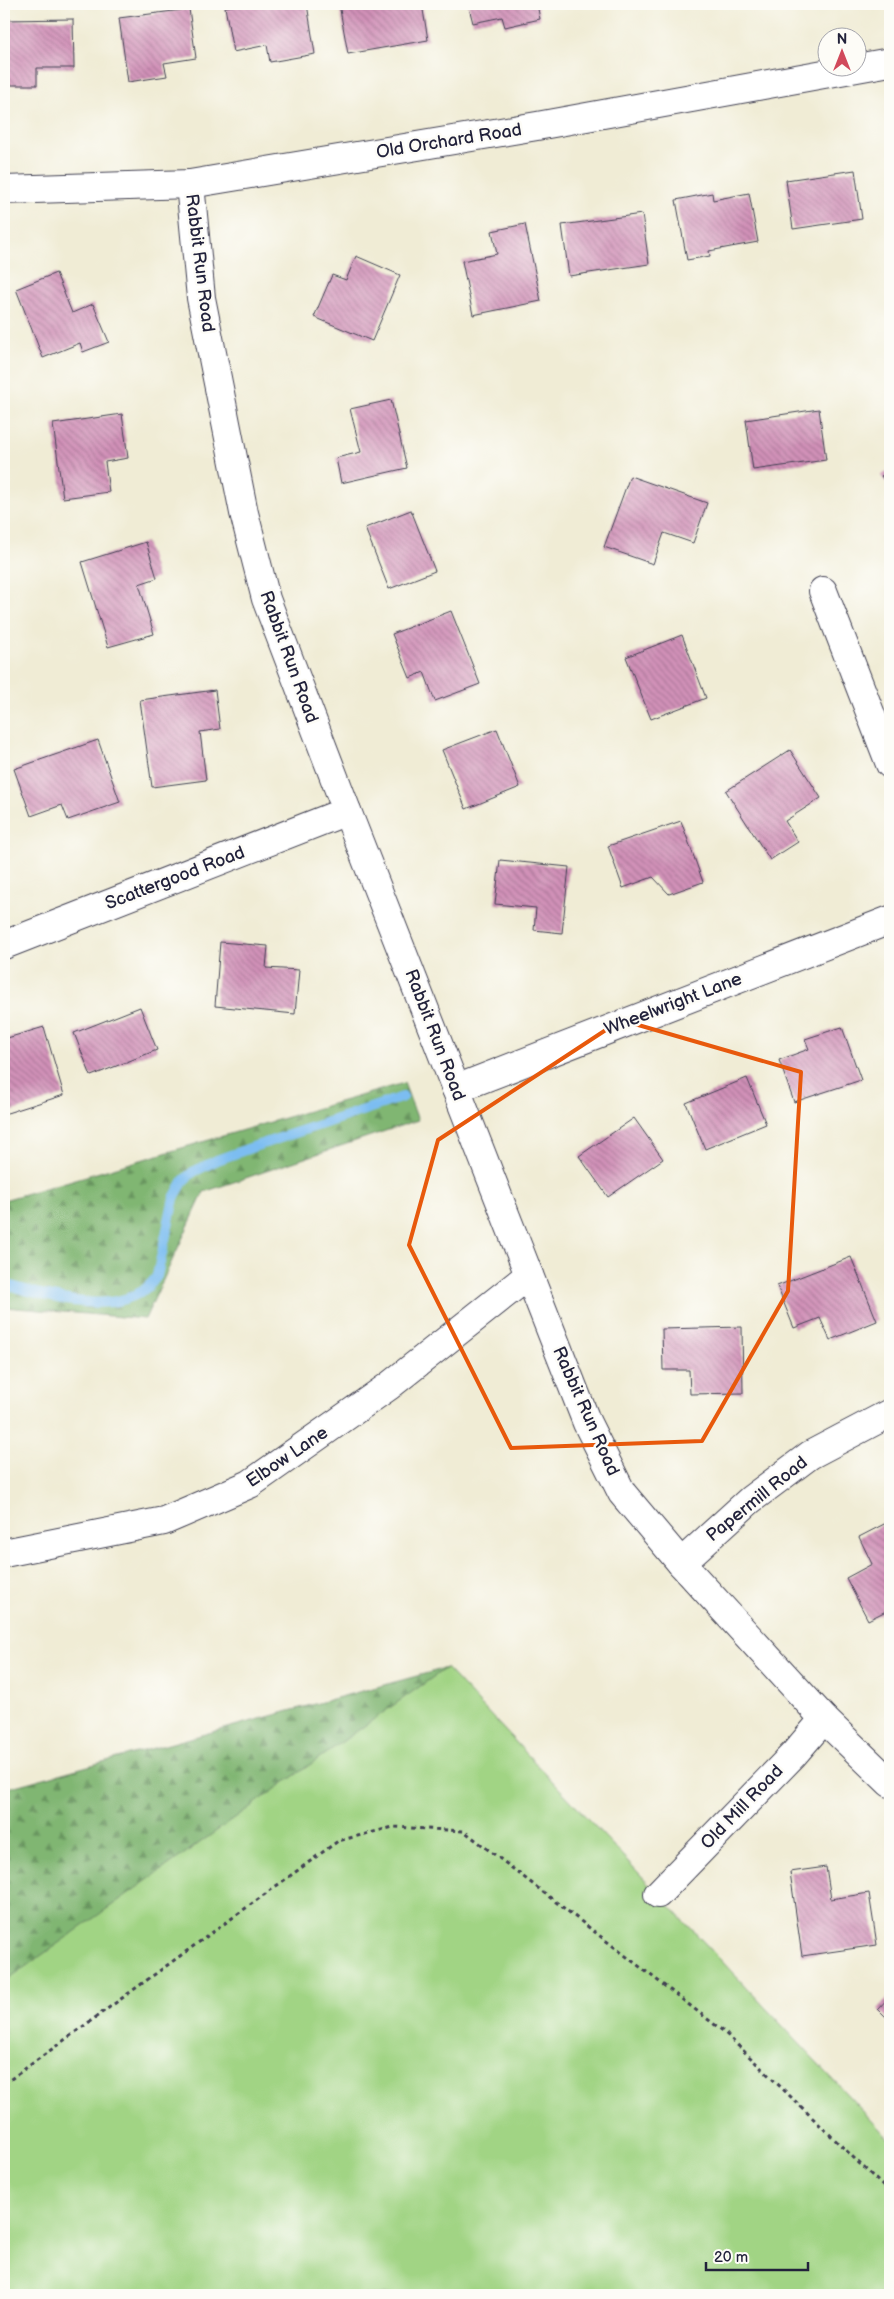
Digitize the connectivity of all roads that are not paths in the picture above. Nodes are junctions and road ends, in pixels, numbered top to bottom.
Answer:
1 (890, 62) edge
2 (190, 184) junction
3 (4, 190) edge
4 (822, 591) dead end
5 (890, 764) edge
6 (346, 811) junction
7 (890, 920) edge
8 (4, 945) edge
9 (456, 1089) junction
10 (529, 1274) junction
11 (890, 1413) edge
12 (4, 1554) edge
13 (681, 1563) junction
14 (824, 1719) junction
15 (890, 1783) edge
16 (658, 1894) dead end

1 - 2 street, Old Orchard Road
2 - 3 street, Old Orchard Road
2 - 6 street, Rabbit Run Road
4 - 5 street
6 - 8 street, Scattergood Road
6 - 9 street, Rabbit Run Road
7 - 9 street, Wheelwright Lane
9 - 10 street, Rabbit Run Road
10 - 12 street, Elbow Lane
10 - 13 street, Rabbit Run Road
11 - 13 street, Papermill Road
13 - 14 street, Rabbit Run Road
14 - 15 street, Rabbit Run Road
14 - 16 street, Old Mill Road

